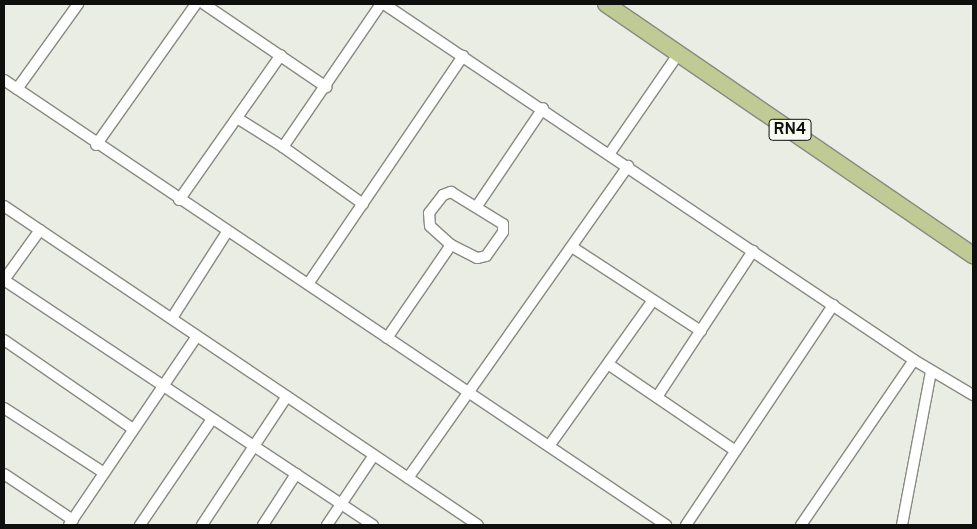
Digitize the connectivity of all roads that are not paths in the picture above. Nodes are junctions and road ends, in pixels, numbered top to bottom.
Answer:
1 (78, 4) edge
2 (196, 4) edge
3 (204, 4) edge
4 (382, 4) edge
5 (606, 4) edge
6 (679, 53) junction
7 (281, 55) junction
8 (463, 56) junction
9 (4, 80) edge
10 (326, 86) junction
11 (17, 89) junction
12 (543, 108) junction
13 (237, 118) junction
14 (96, 144) junction
15 (283, 147) junction
16 (610, 153) junction
17 (628, 166) junction
18 (179, 200) junction
19 (363, 204) junction
20 (4, 206) edge
21 (477, 206) junction
22 (40, 230) junction
23 (227, 232) junction
24 (451, 245) junction
25 (572, 247) junction
26 (753, 251) junction
27 (973, 255) edge
28 (308, 284) junction
29 (653, 300) junction
30 (833, 305) junction
31 (172, 318) junction
32 (701, 331) junction
33 (197, 336) junction
34 (386, 338) junction
35 (4, 340) edge
36 (914, 360) junction
37 (608, 364) junction
38 (932, 371) junction
39 (161, 385) junction
40 (468, 392) junction
41 (973, 395) edge
42 (287, 396) junction
43 (658, 397) junction
44 (4, 408) edge
45 (212, 419) junction
46 (133, 428) junction
47 (252, 446) junction
48 (549, 446) junction
49 (734, 450) junction
50 (374, 455) junction
51 (104, 473) junction
52 (4, 474) edge
53 (296, 474) junction
54 (408, 478) junction
55 (342, 504) junction
56 (71, 522) edge
57 (474, 524) edge
58 (140, 525) edge
59 (202, 525) edge
60 (263, 525) edge
61 (327, 525) edge
62 (373, 525) edge
63 (666, 525) edge
64 (686, 525) edge
65 (801, 525) edge
66 (902, 525) edge

1 - 11 street
2 - 14 street
3 - 7 street
4 - 8 street
4 - 10 street
5 - 6 main road, RN4
6 - 16 street
6 - 27 main road, RN4
7 - 10 street
7 - 13 street
8 - 12 street
8 - 19 street
9 - 11 street
10 - 15 street
11 - 14 street
12 - 16 street
12 - 21 street
13 - 15 street
13 - 18 street
14 - 18 street
15 - 19 street
16 - 17 street
17 - 25 street
17 - 26 street
18 - 23 street
19 - 28 street
20 - 22 street
21 - 24 street
21 - 24 street
22 - 31 street
22 - 39 street
23 - 28 street
23 - 31 street
24 - 34 street
25 - 29 street
25 - 40 street
26 - 30 street
26 - 32 street
28 - 34 street
29 - 32 street
29 - 37 street
30 - 36 street
30 - 49 street
31 - 33 street
32 - 43 street
33 - 39 street
33 - 42 street
34 - 40 street
35 - 46 street
36 - 38 street
36 - 65 street
37 - 43 street
37 - 48 street
38 - 41 street
38 - 66 street
39 - 45 street
39 - 46 street
40 - 48 street
40 - 54 street
42 - 47 street
42 - 50 street
43 - 49 street
44 - 51 street
45 - 47 street
45 - 58 street
46 - 51 street
47 - 53 street
47 - 59 street
48 - 63 street
49 - 64 street
50 - 54 street
50 - 55 street
51 - 56 street
52 - 56 street
53 - 55 street
53 - 60 street
54 - 57 street
55 - 61 street
55 - 62 street

